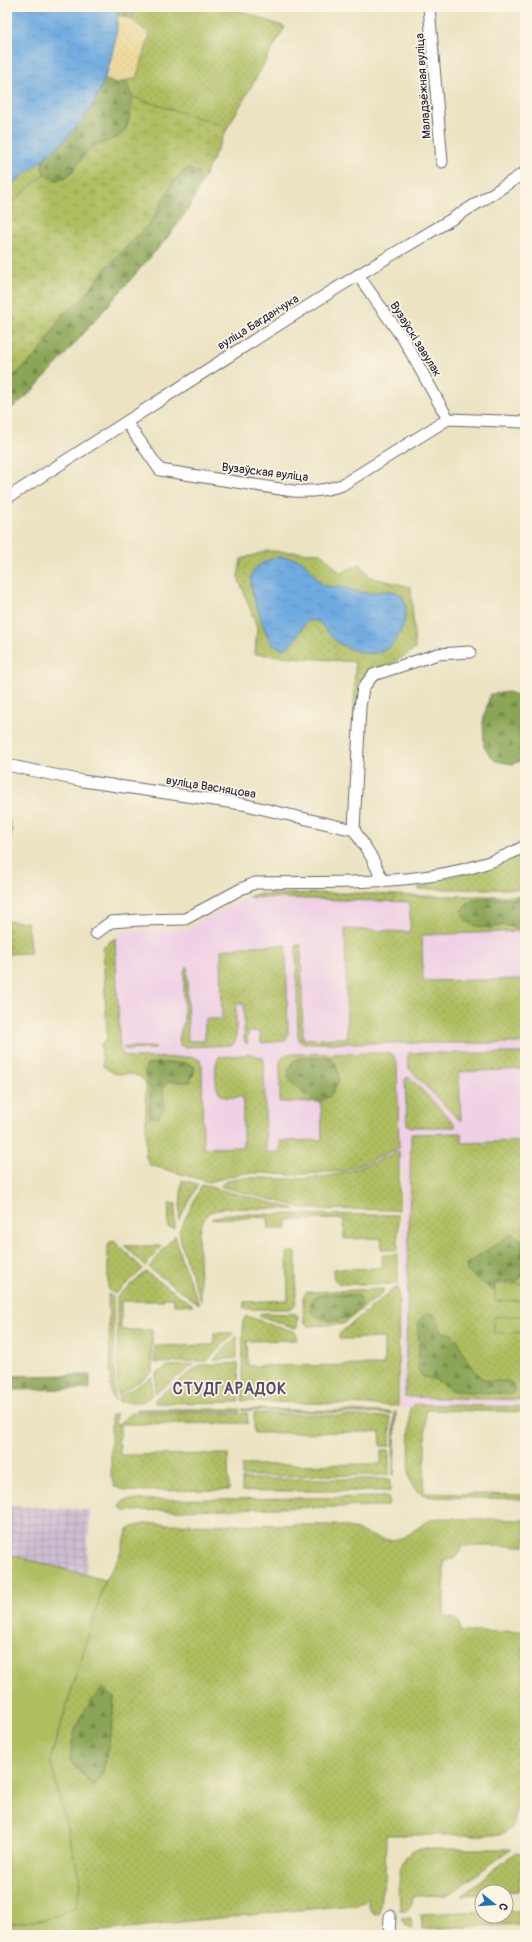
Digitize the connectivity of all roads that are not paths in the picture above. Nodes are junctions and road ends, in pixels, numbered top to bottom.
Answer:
1 (430, 7) edge
2 (442, 162) dead end
3 (525, 172) edge
4 (358, 275) junction
5 (448, 419) junction
6 (525, 422) edge
7 (127, 423) junction
8 (7, 498) edge
9 (470, 652) dead end
10 (7, 765) edge
11 (354, 830) junction
12 (525, 846) edge
13 (383, 880) junction
14 (96, 933) dead end
15 (390, 1916) dead end
16 (389, 1935) edge

1 - 2 street, Маладзёжная вуліца
3 - 4 street, вуліца Багданчука
4 - 5 street, Вузаўскі завулак
4 - 7 street, вуліца Багданчука
5 - 6 street
5 - 7 street, Вузаўская вуліца
7 - 8 street, вуліца Багданчука
9 - 11 street
10 - 11 street, вуліца Васняцова
11 - 13 street
12 - 13 street
13 - 14 street
15 - 16 street

